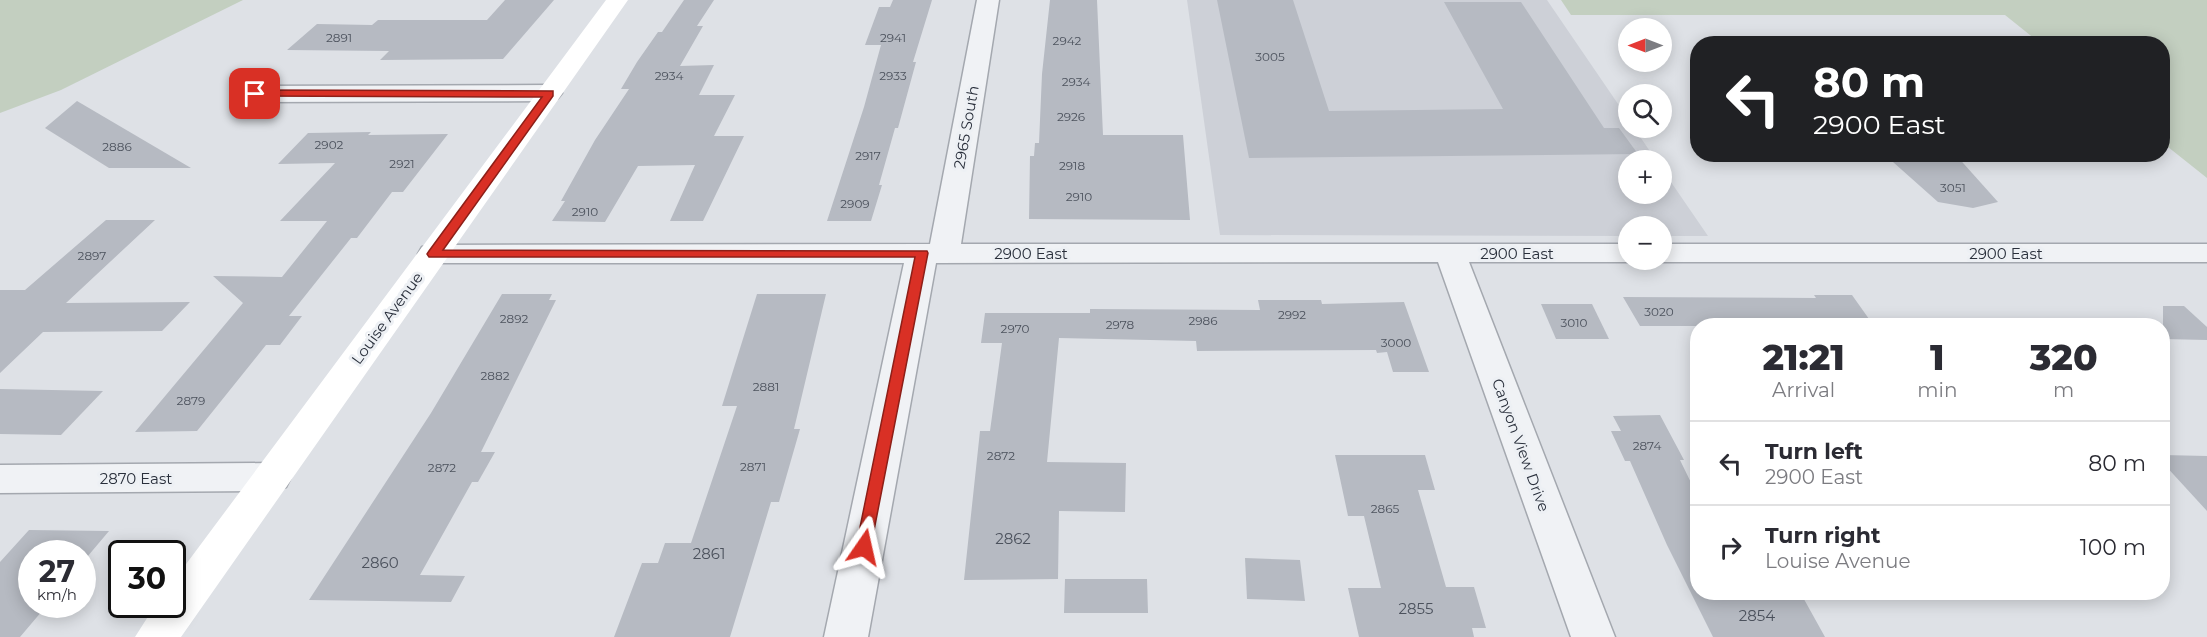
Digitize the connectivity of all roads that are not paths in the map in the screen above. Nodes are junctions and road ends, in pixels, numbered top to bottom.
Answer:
1 (617, 0) edge
2 (988, 0) edge
3 (549, 93) junction
4 (255, 94) dead end
5 (933, 253) junction
6 (1450, 253) junction
7 (1618, 253) edge
8 (1672, 253) edge
9 (2207, 253) edge
10 (433, 254) junction
11 (272, 477) junction
12 (0, 479) edge
13 (157, 637) edge
14 (846, 637) edge
15 (1593, 637) edge

1 - 3 street, Louise Avenue
2 - 5 street, 2965 South
3 - 4 street
3 - 10 street, Louise Avenue
5 - 6 street, 2900 East
5 - 10 street, 2900 East
5 - 14 street, 2965 South
6 - 7 street, 2900 East
6 - 15 street, Canyon View Drive
8 - 9 street, 2900 East
10 - 11 street, Louise Avenue
11 - 12 street, 2870 East
11 - 13 street, Louise Avenue

